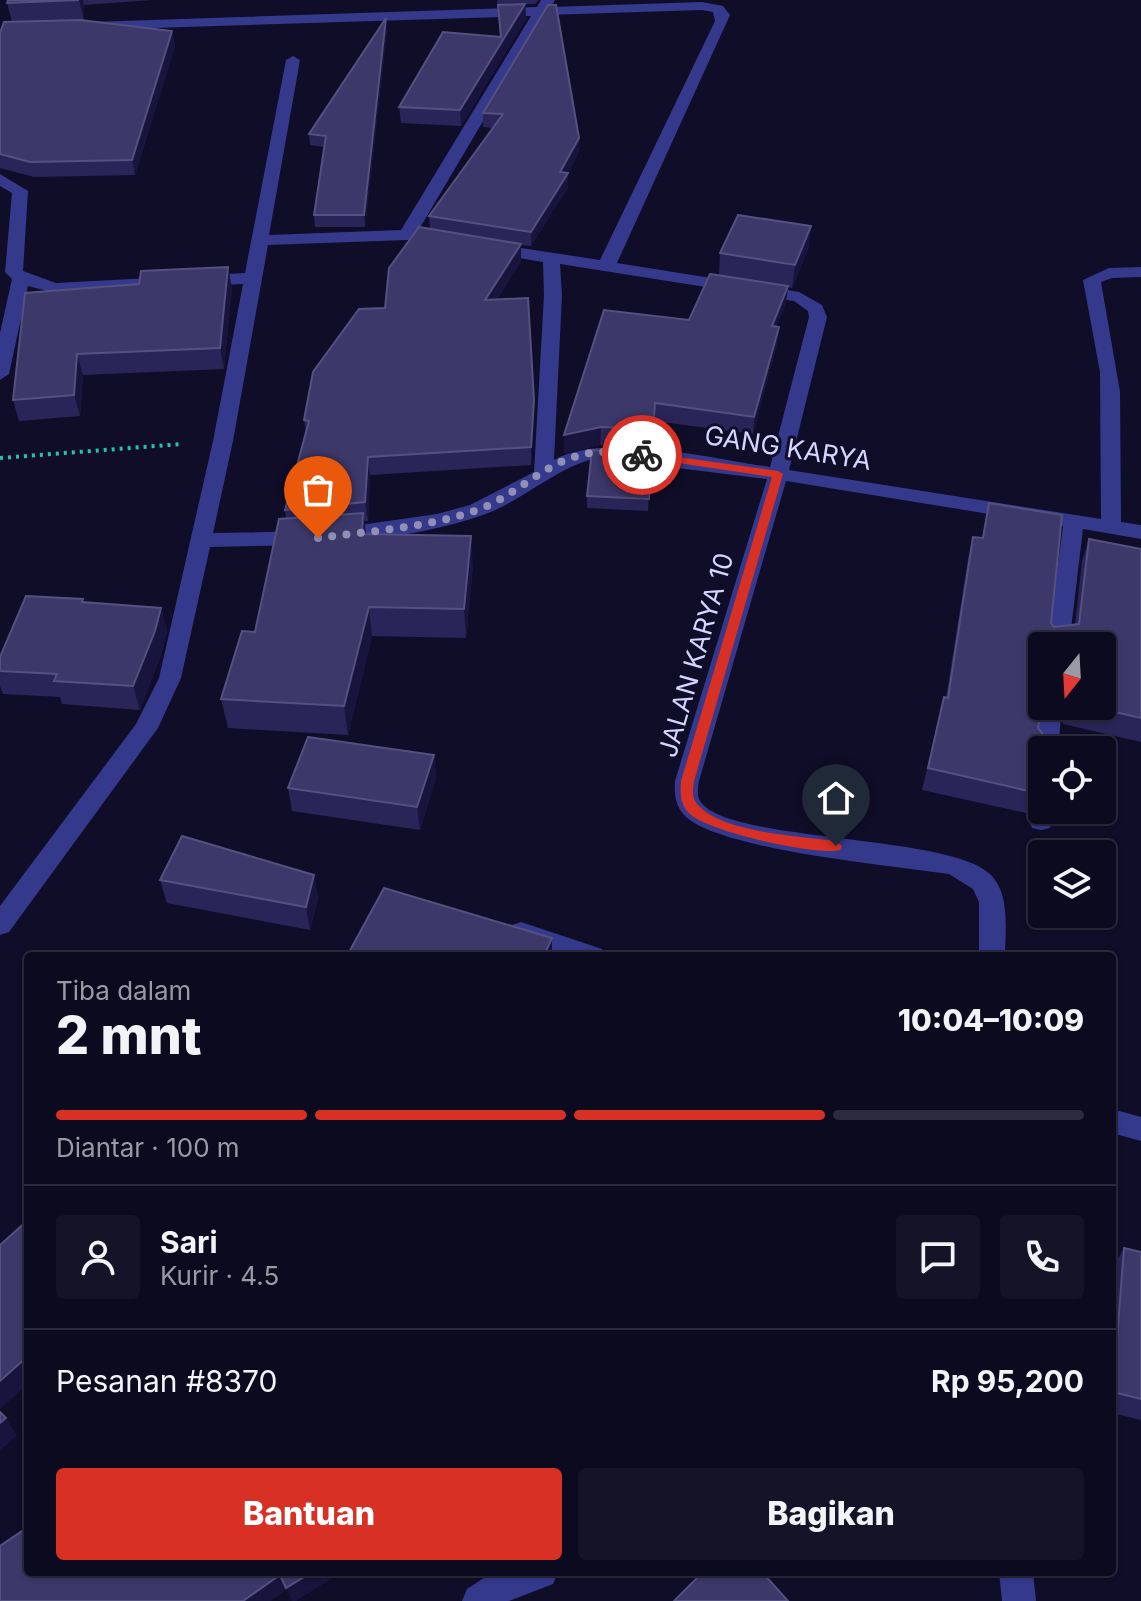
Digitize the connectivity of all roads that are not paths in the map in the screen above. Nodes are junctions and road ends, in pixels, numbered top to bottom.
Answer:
1 (675, 3) edge
2 (546, 5) edge
3 (75, 27) edge
4 (293, 60) dead end
5 (0, 179) edge
6 (407, 235) junction
7 (262, 240) junction
8 (551, 259) junction
9 (606, 267) junction
10 (1137, 271) edge
11 (21, 278) junction
12 (255, 278) junction
13 (0, 374) edge
14 (544, 472) junction
15 (778, 474) junction
16 (1074, 522) junction
17 (1111, 528) junction
18 (1141, 532) edge
19 (200, 540) junction
20 (1060, 632) edge
21 (0, 925) edge
22 (515, 930) edge
23 (581, 952) edge
24 (992, 952) edge
25 (1116, 1122) edge
26 (1141, 1129) edge
27 (527, 1576) edge
28 (497, 1585) edge

1 - 2 street
1 - 9 street
2 - 3 street
2 - 6 street
4 - 7 street
5 - 11 street
6 - 7 street
6 - 8 street
7 - 12 street
8 - 9 street
8 - 14 street
9 - 15 street
10 - 17 street
11 - 12 street
11 - 13 street
12 - 19 street
14 - 15 street, GANG KARYA
14 - 19 street, GANG KARYA
15 - 16 street, GANG KARYA
15 - 24 street, JALAN KARYA 10
16 - 17 street, GANG KARYA
16 - 20 street
17 - 18 street, GANG KARYA
19 - 21 street
22 - 23 street
25 - 26 street
27 - 28 street

